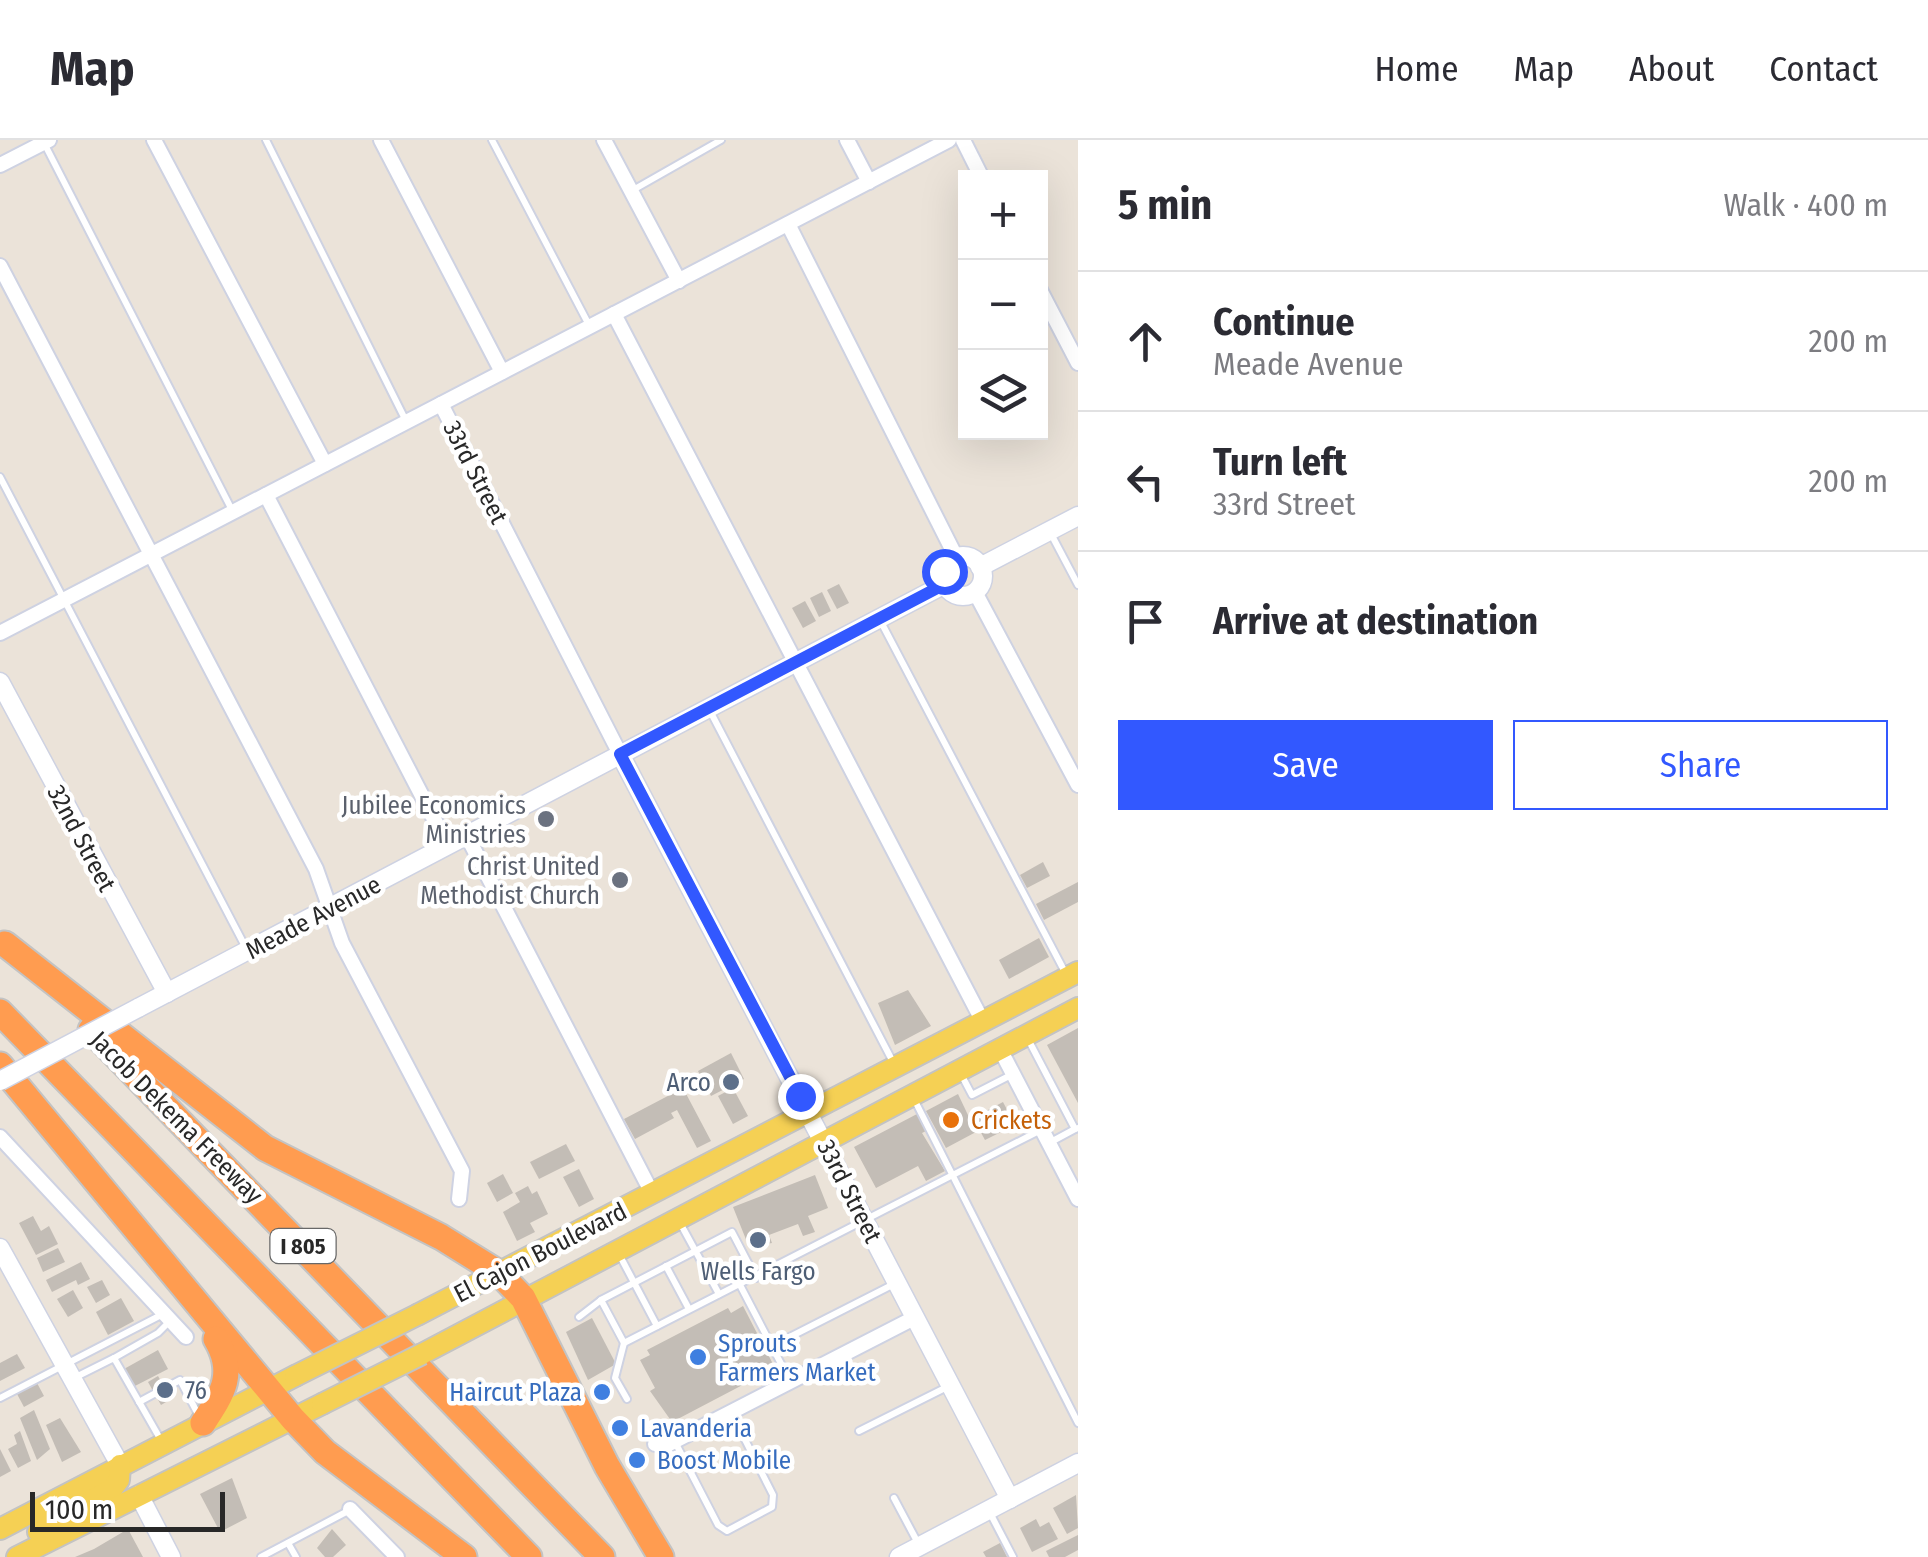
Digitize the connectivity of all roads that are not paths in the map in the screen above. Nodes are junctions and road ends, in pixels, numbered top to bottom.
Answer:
1 (154, 140) edge
2 (266, 140) edge
3 (381, 140) edge
4 (492, 140) edge
5 (604, 140) edge
6 (847, 140) edge
7 (948, 140) edge
8 (963, 140) edge
9 (45, 141) edge
10 (723, 141) edge
11 (0, 166) edge
12 (978, 170) edge
13 (869, 182) junction
14 (631, 191) junction
15 (788, 224) junction
16 (0, 266) edge
17 (678, 280) junction
18 (1048, 305) edge
19 (614, 314) junction
20 (590, 326) junction
21 (1078, 363) edge
22 (502, 372) junction
23 (441, 404) junction
24 (406, 422) junction
25 (325, 464) junction
26 (0, 477) edge
27 (266, 495) junction
28 (234, 512) junction
29 (1078, 516) edge
30 (1050, 531) junction
31 (150, 555) junction
32 (956, 557) junction
33 (980, 566) junction
34 (945, 584) junction
35 (1078, 585) edge
36 (974, 592) junction
37 (64, 600) junction
38 (879, 618) junction
39 (0, 633) edge
40 (797, 662) junction
41 (0, 682) edge
42 (709, 708) junction
43 (620, 754) junction
44 (1078, 785) edge
45 (467, 836) junction
46 (448, 846) junction
47 (329, 910) junction
48 (3, 941) edge
49 (248, 951) junction
50 (1073, 975) edge
51 (167, 993) junction
52 (1078, 1008) edge
53 (0, 1012) edge
54 (983, 1022) junction
55 (1026, 1035) junction
56 (1000, 1049) junction
57 (0, 1065) edge
58 (896, 1068) junction
59 (959, 1070) junction
60 (1013, 1074) junction
61 (0, 1080) edge
62 (912, 1095) junction
63 (809, 1113) junction
64 (1076, 1128) edge
65 (1045, 1136) junction
66 (0, 1137) edge
67 (824, 1140) junction
68 (953, 1174) junction
69 (653, 1195) junction
70 (1078, 1199) edge
71 (459, 1200) dead end
72 (677, 1217) junction
73 (865, 1220) junction
74 (0, 1248) edge
75 (616, 1248) junction
76 (696, 1250) junction
77 (666, 1266) junction
78 (168, 1268) junction
79 (499, 1273) junction
80 (756, 1278) junction
81 (634, 1282) junction
82 (897, 1282) junction
83 (740, 1284) junction
84 (719, 1294) junction
85 (523, 1298) junction
86 (601, 1300) junction
87 (689, 1309) junction
88 (167, 1317) junction
89 (579, 1317) dead end
90 (916, 1318) junction
91 (657, 1326) junction
92 (186, 1336) dead end
93 (624, 1343) junction
94 (772, 1346) junction
95 (114, 1358) junction
96 (62, 1363) junction
97 (72, 1380) junction
98 (790, 1382) junction
99 (951, 1384) junction
100 (268, 1390) junction
101 (0, 1398) edge
102 (627, 1399) dead end
103 (139, 1402) junction
104 (731, 1412) junction
105 (293, 1418) junction
106 (202, 1422) junction
107 (1078, 1423) edge
108 (858, 1431) dead end
109 (674, 1441) junction
110 (162, 1444) junction
111 (655, 1444) dead end
112 (1078, 1463) edge
113 (120, 1465) junction
114 (139, 1495) junction
115 (894, 1498) dead end
116 (1010, 1498) junction
117 (350, 1510) joint
118 (988, 1510) junction
119 (0, 1528) edge
120 (288, 1543) junction
121 (919, 1546) junction
122 (33, 1553) edge
123 (172, 1557) edge
124 (261, 1557) edge
125 (296, 1557) edge
126 (397, 1557) edge
127 (464, 1557) edge
128 (529, 1557) edge
129 (602, 1557) edge
130 (662, 1557) edge
131 (898, 1557) edge
132 (1013, 1557) edge

1 - 25 street
2 - 24 lane
3 - 22 street
4 - 20 lane
5 - 14 street
6 - 13 street
7 - 13 street
8 - 12 street
9 - 11 street
9 - 28 lane
10 - 14 lane
13 - 15 street
14 - 17 street
15 - 17 street
15 - 32 street
16 - 31 street
17 - 19 street
18 - 21 street
19 - 20 street
19 - 40 street
20 - 22 street
22 - 23 street
23 - 24 street
23 - 43 street, 33rd Street
24 - 25 street
25 - 27 street
26 - 37 lane
27 - 28 street
27 - 46 street
28 - 31 street
29 - 30 street
30 - 33 street
30 - 35 lane
31 - 37 street
31 - 47 street
32 - 33 street
32 - 34 street
33 - 36 street
34 - 36 street
34 - 38 street, Meade Avenue
36 - 44 street
37 - 39 street
37 - 49 lane
38 - 40 street, Meade Avenue
38 - 50 lane
40 - 42 street, Meade Avenue
40 - 54 street
41 - 51 street, 32nd Street
42 - 43 street, Meade Avenue
42 - 58 lane
43 - 45 street, Meade Avenue
43 - 63 street, 33rd Street
45 - 46 street, Meade Avenue
45 - 69 street
46 - 47 street, Meade Avenue
47 - 49 street, Meade Avenue
47 - 71 street
48 - 79 highway
48 - 129 highway, Jacob Dekema Freeway / I 805
49 - 51 street, Meade Avenue
50 - 54 main road, El Cajon Boulevard
51 - 61 street, Meade Avenue, bridge
52 - 55 main road, El Cajon Boulevard
53 - 128 highway, Jacob Dekema Freeway / I 805
54 - 58 main road, El Cajon Boulevard
55 - 56 main road, El Cajon Boulevard
55 - 64 lane
56 - 59 main road, El Cajon Boulevard
56 - 60 street
57 - 78 highway
58 - 63 main road, El Cajon Boulevard
59 - 60 lane
59 - 62 main road, El Cajon Boulevard
60 - 65 street
62 - 67 main road, El Cajon Boulevard
62 - 68 lane
63 - 67 street, 33rd Street
63 - 69 main road, El Cajon Boulevard
64 - 65 lane
65 - 68 lane
65 - 70 street
66 - 88 street
67 - 72 main road, El Cajon Boulevard
67 - 73 street, 33rd Street
68 - 73 lane
68 - 107 lane
69 - 79 main road, El Cajon Boulevard
72 - 75 main road, El Cajon Boulevard
72 - 76 lane
73 - 80 lane
73 - 82 street, 33rd Street
74 - 96 street
75 - 81 lane
75 - 85 main road, El Cajon Boulevard
76 - 77 lane
76 - 80 lane
76 - 84 lane
77 - 81 lane
77 - 87 lane
78 - 100 highway
78 - 106 highway
79 - 85 highway
79 - 100 main road, El Cajon Boulevard, bridge
80 - 83 lane
81 - 86 lane
81 - 91 lane
82 - 90 street, 33rd Street
82 - 94 lane
83 - 84 lane
83 - 94 lane
84 - 87 lane
85 - 105 main road, El Cajon Boulevard, bridge
85 - 130 highway
86 - 89 lane
86 - 93 lane
87 - 91 lane
88 - 92 street
88 - 95 lane
88 - 96 lane
90 - 98 street
90 - 99 street, 33rd Street
91 - 93 lane
93 - 102 lane
94 - 98 lane
95 - 97 lane
95 - 103 lane
96 - 97 street
96 - 101 lane
97 - 113 street
98 - 104 street
99 - 108 lane
99 - 116 street, 33rd Street
100 - 105 highway
100 - 106 main road, El Cajon Boulevard
103 - 106 lane
103 - 110 lane
104 - 109 street
104 - 109 lane
105 - 114 main road, El Cajon Boulevard
105 - 127 highway
106 - 110 main road, El Cajon Boulevard
109 - 111 street
110 - 113 main road, El Cajon Boulevard
112 - 116 street
113 - 119 main road, El Cajon Boulevard
113 - 122 main road
114 - 122 main road, El Cajon Boulevard
114 - 123 street
115 - 121 lane
116 - 118 street
117 - 120 lane
117 - 126 street
118 - 121 street
118 - 132 lane
120 - 124 lane
120 - 125 lane
121 - 131 street

